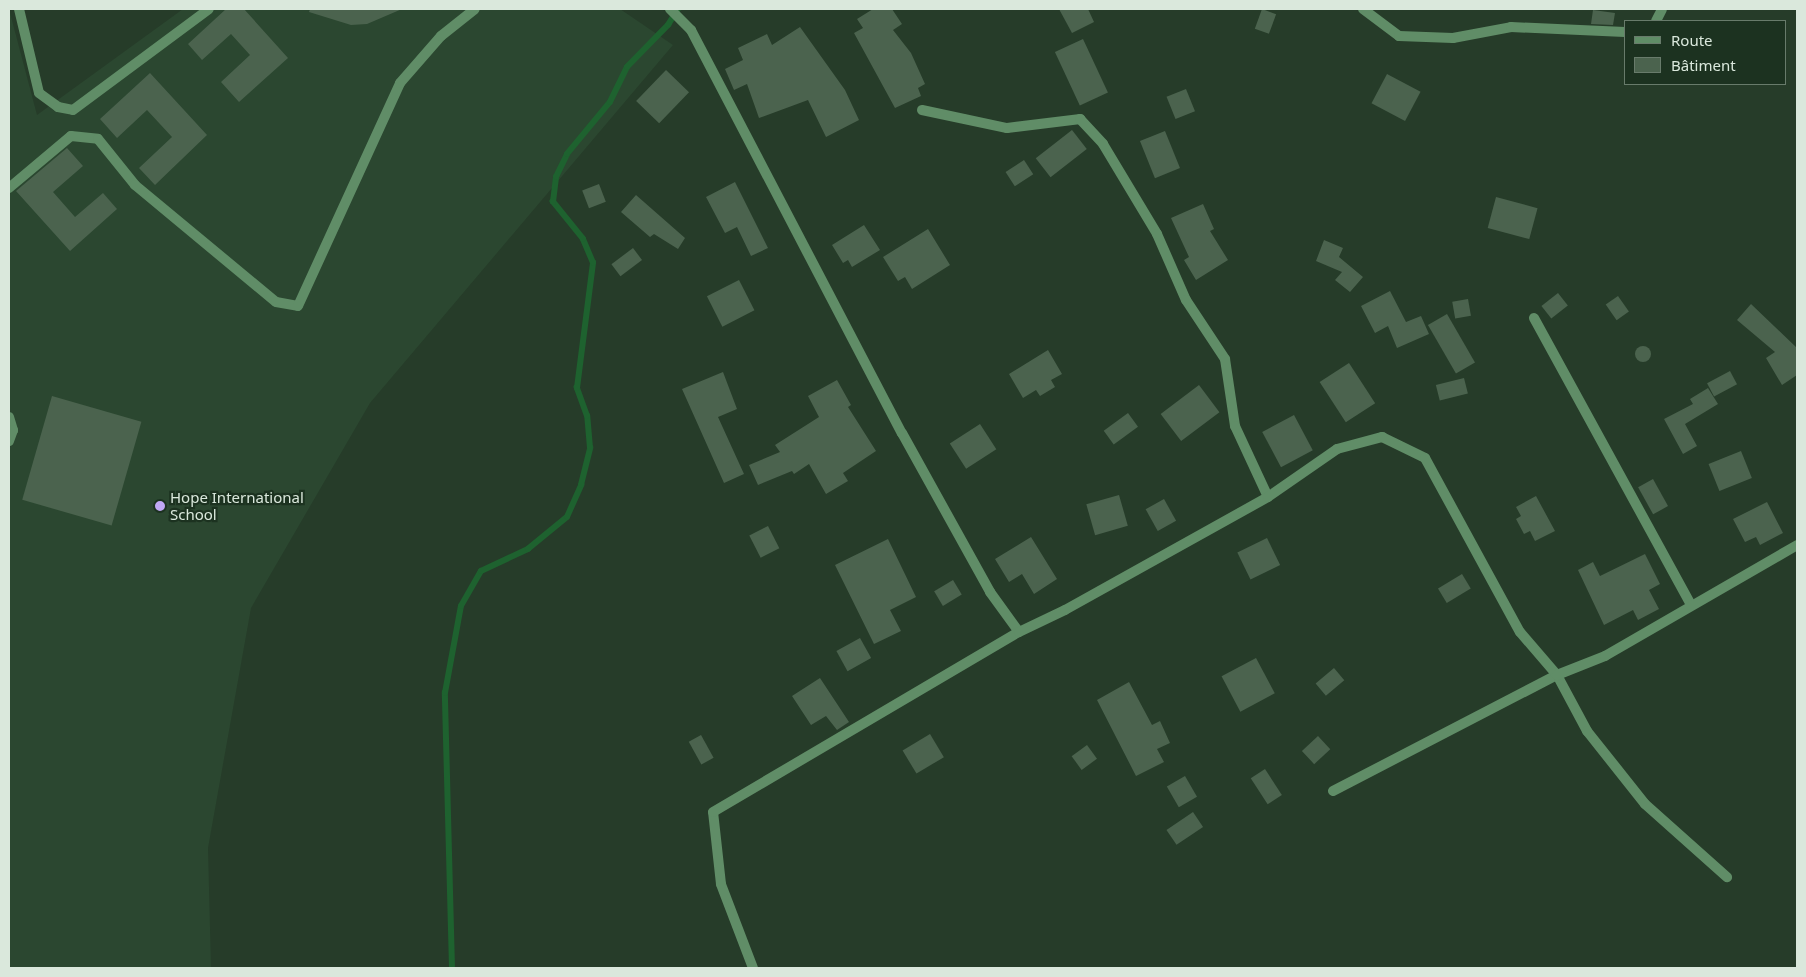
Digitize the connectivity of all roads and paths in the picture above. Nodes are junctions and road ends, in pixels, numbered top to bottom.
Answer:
1 (18, 9) edge
2 (209, 9) edge
3 (475, 9) edge
4 (670, 9) edge
5 (1363, 9) edge
6 (1624, 32) edge
7 (922, 110) dead end
8 (9, 188) edge
9 (1534, 318) dead end
10 (9, 418) edge
11 (9, 441) edge
12 (1268, 497) junction
13 (1797, 545) edge
14 (1691, 606) junction
15 (1019, 632) junction
16 (1558, 675) junction
17 (1333, 791) dead end
18 (1727, 877) dead end
19 (753, 968) edge

1 - 2 street
3 - 8 street
4 - 15 street
5 - 6 street
7 - 12 street
9 - 14 street
10 - 11 street
12 - 15 street
12 - 16 street
13 - 14 street
14 - 16 street
15 - 19 street
16 - 17 street
16 - 18 street

